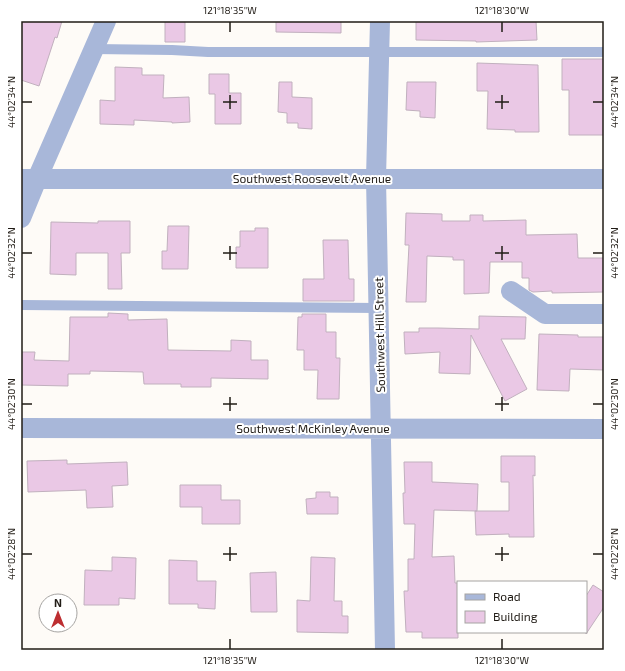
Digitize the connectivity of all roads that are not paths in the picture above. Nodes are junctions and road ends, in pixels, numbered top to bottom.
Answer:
1 (106, 21) edge
2 (380, 21) edge
3 (94, 50) junction
4 (380, 52) junction
5 (604, 52) edge
6 (376, 178) junction
7 (604, 178) edge
8 (29, 179) edge
9 (21, 218) edge
10 (511, 291) dead end
11 (21, 305) edge
12 (378, 308) junction
13 (604, 314) edge
14 (21, 428) edge
15 (380, 428) junction
16 (604, 429) edge
17 (385, 650) edge

1 - 3 street
2 - 4 street, Southwest Hill Street
3 - 4 lane
3 - 8 street
4 - 5 lane
4 - 6 street, Southwest Hill Street
6 - 7 street, Southwest Roosevelt Avenue
6 - 8 street, Southwest Roosevelt Avenue
6 - 12 street, Southwest Hill Street
8 - 9 street
10 - 13 street
11 - 12 lane
12 - 15 street, Southwest Hill Street
14 - 15 street, Southwest McKinley Avenue
15 - 16 street, Southwest McKinley Avenue
15 - 17 street, Southwest Hill Street

